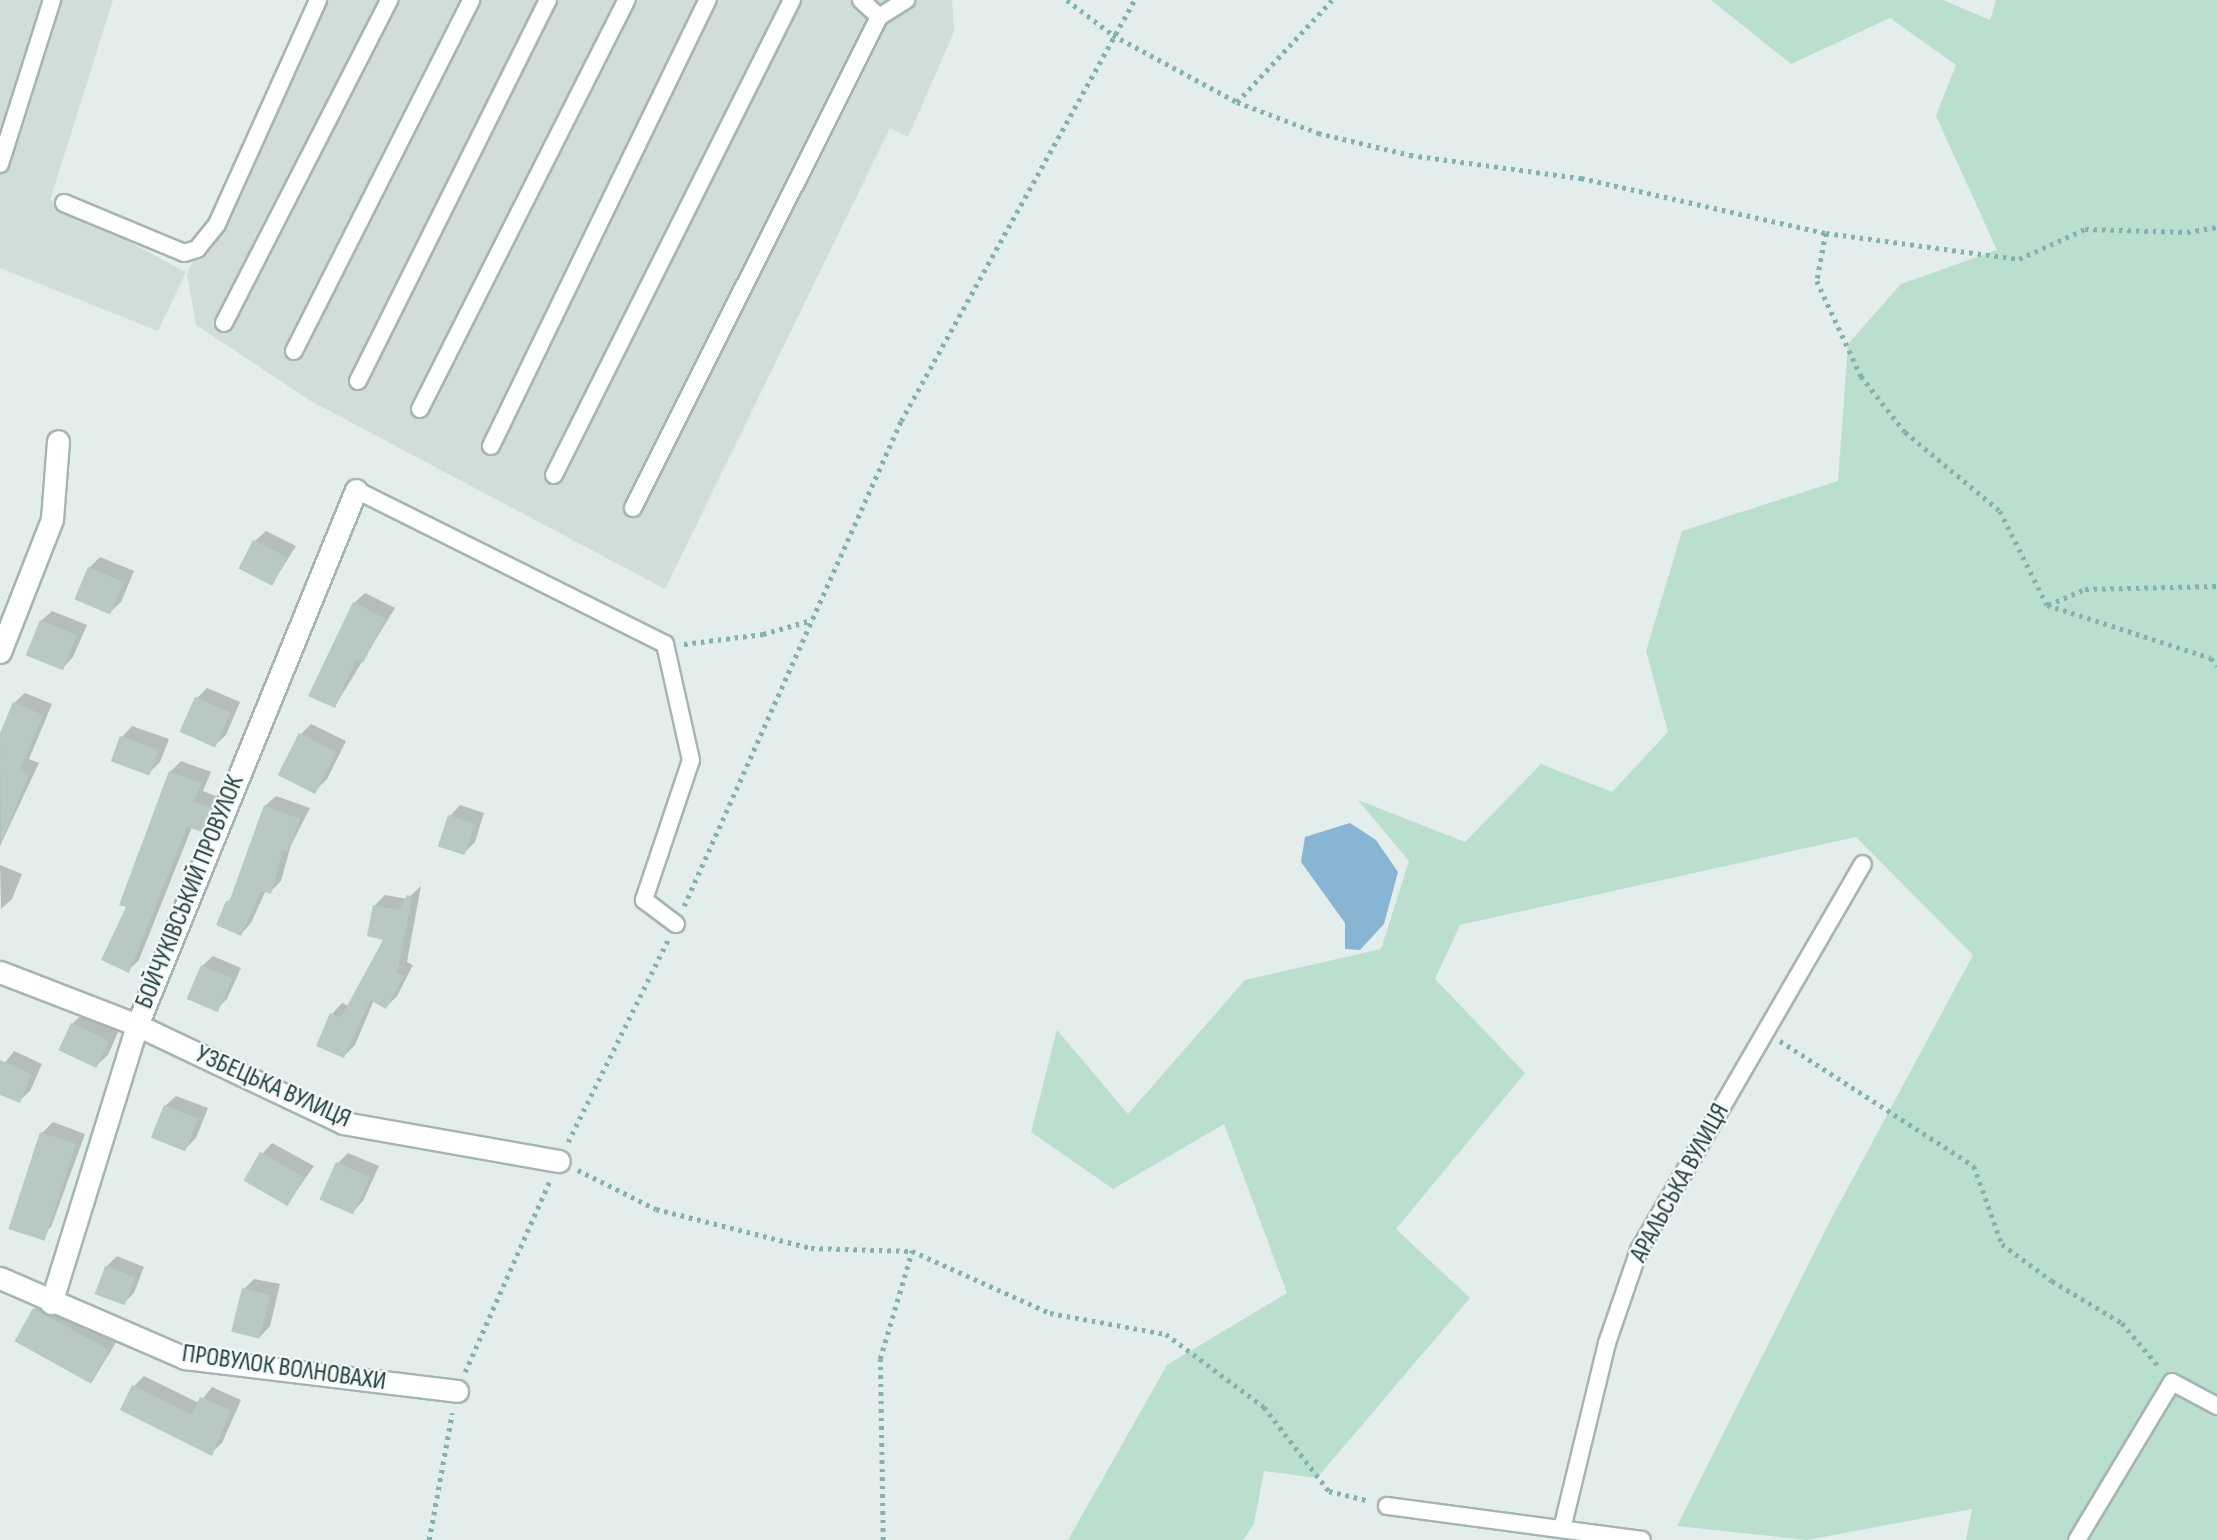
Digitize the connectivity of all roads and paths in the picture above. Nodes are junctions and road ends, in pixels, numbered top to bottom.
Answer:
1 (52, 0) edge
2 (318, 0) edge
3 (389, 0) edge
4 (471, 0) edge
5 (548, 0) edge
6 (627, 0) edge
7 (708, 0) edge
8 (792, 0) edge
9 (861, 0) edge
10 (906, 0) edge
11 (1067, 0) edge
12 (1134, 0) edge
13 (1332, 0) edge
14 (879, 17) junction
15 (1113, 35) junction
16 (1237, 102) junction
17 (0, 164) edge
18 (64, 203) dead end
19 (2217, 228) edge
20 (1826, 233) junction
21 (224, 323) dead end
22 (294, 351) dead end
23 (358, 381) dead end
24 (420, 409) dead end
25 (58, 440) dead end
26 (491, 446) dead end
27 (554, 475) dead end
28 (356, 490) joint
29 (633, 509) dead end
30 (2217, 586) edge
31 (2047, 605) junction
32 (813, 620) junction
33 (665, 645) junction
34 (0, 652) edge
35 (2217, 666) edge
36 (1863, 864) dead end
37 (676, 925) junction
38 (0, 972) edge
39 (136, 1025) junction
40 (1765, 1031) junction
41 (559, 1161) junction
42 (912, 1251) junction
43 (0, 1278) edge
44 (51, 1303) junction
45 (2172, 1382) junction
46 (457, 1391) junction
47 (2217, 1406) edge
48 (1387, 1506) joint
49 (1562, 1529) junction
50 (429, 1540) edge
51 (883, 1540) edge
52 (1642, 1540) edge
53 (2077, 1540) edge

1 - 17 lane
2 - 18 lane
3 - 21 lane
4 - 22 lane
5 - 23 lane
6 - 24 lane
7 - 26 lane
8 - 27 lane
9 - 14 lane
10 - 14 lane
11 - 15 path
12 - 15 path
13 - 16 path
14 - 29 lane
15 - 16 path
15 - 32 path
16 - 20 path
19 - 20 path
20 - 31 path
25 - 34 street
28 - 33 lane
28 - 39 street, БОЙЧУКІВСЬКИЙ ПРОВУЛОК
30 - 31 path
31 - 35 path
32 - 33 path
32 - 37 path
33 - 37 lane
36 - 40 lane, АРАЛЬСЬКА ВУЛИЦЯ
37 - 41 path
38 - 39 street, УЗБЕЦЬКА ВУЛИЦЯ
39 - 41 street, УЗБЕЦЬКА ВУЛИЦЯ
39 - 44 street, БОЙЧУКІВСЬКИЙ ПРОВУЛОК
40 - 45 path
40 - 49 lane, АРАЛЬСЬКА ВУЛИЦЯ
41 - 42 path
41 - 46 path
42 - 48 path
42 - 51 path
43 - 44 street, ПРОВУЛОК ВОЛНОВАХИ
44 - 46 street, ПРОВУЛОК ВОЛНОВАХИ
45 - 47 lane
45 - 53 lane
46 - 50 path
48 - 49 lane
49 - 52 lane

